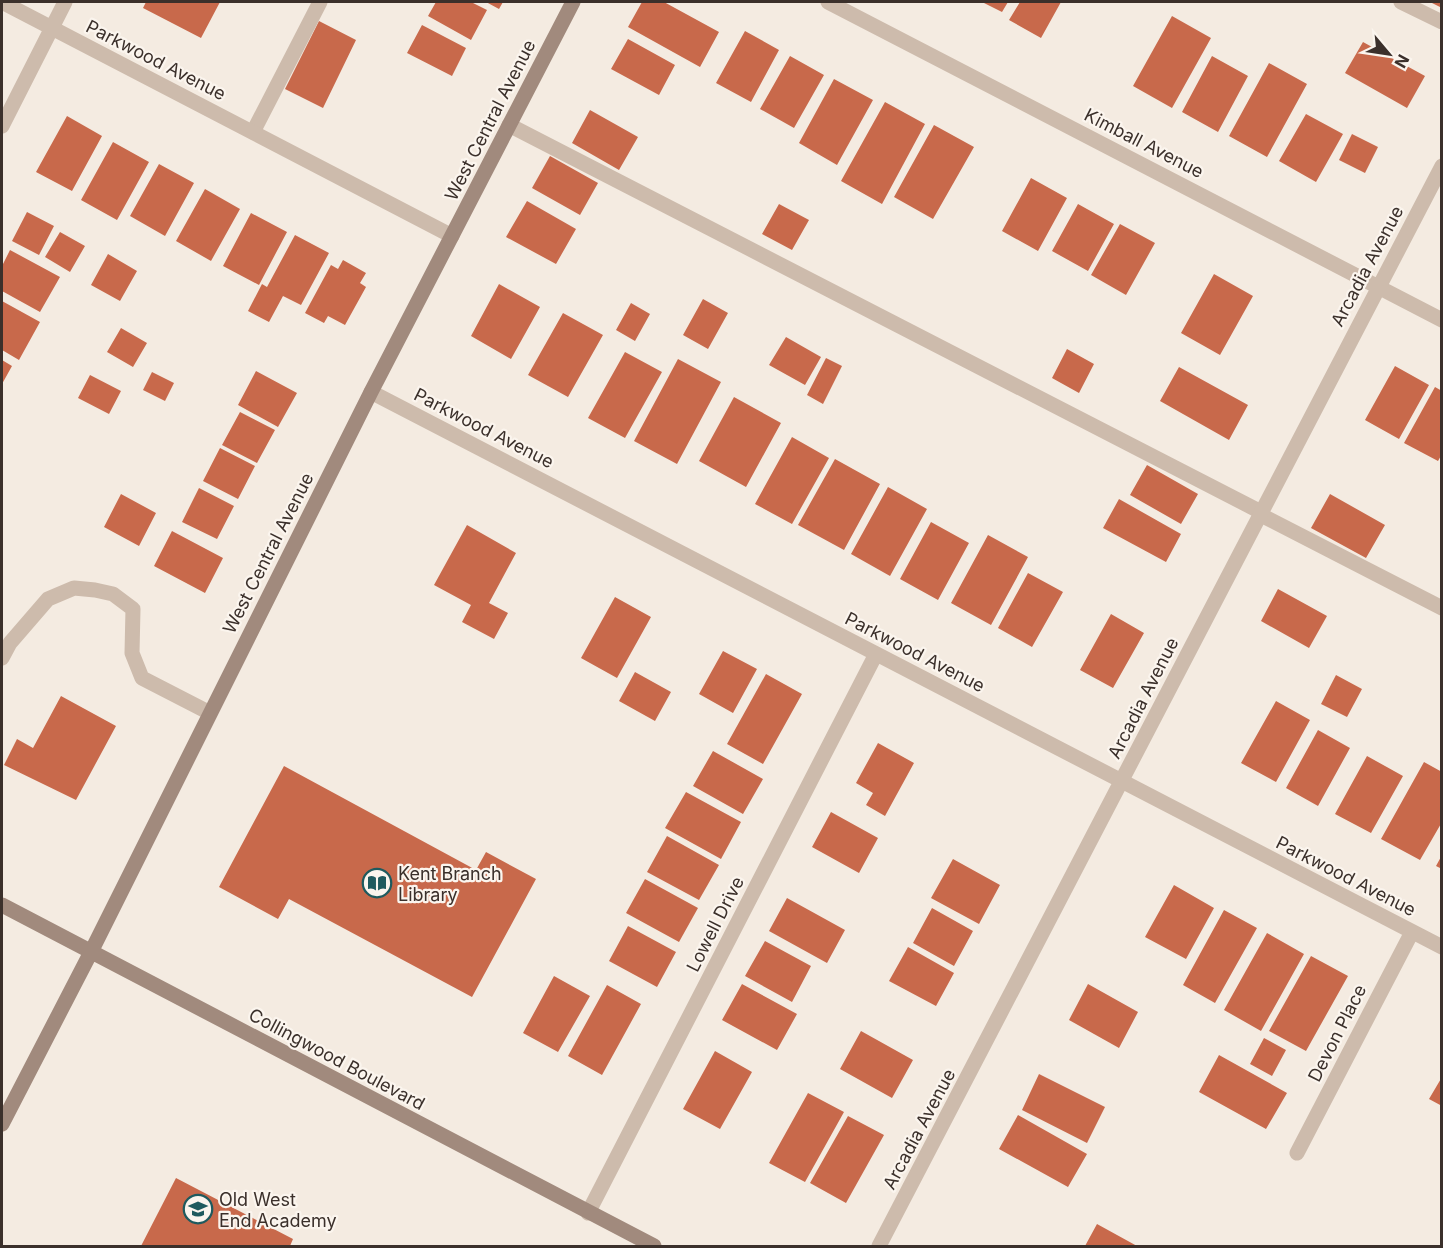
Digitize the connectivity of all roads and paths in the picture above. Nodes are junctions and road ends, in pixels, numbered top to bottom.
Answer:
1 (2, 2) edge
2 (65, 2) edge
3 (320, 2) edge
4 (573, 2) edge
5 (828, 2) edge
6 (1401, 2) edge
7 (1442, 22) edge
8 (52, 28) junction
9 (509, 125) junction
10 (2, 126) edge
11 (253, 132) junction
12 (1442, 166) edge
13 (452, 236) junction
14 (1378, 287) junction
15 (1442, 320) edge
16 (370, 392) junction
17 (1260, 513) junction
18 (1442, 608) edge
19 (876, 654) junction
20 (2, 658) edge
21 (210, 713) junction
22 (1122, 782) junction
23 (2, 905) edge
24 (1412, 932) junction
25 (1442, 947) edge
26 (91, 952) junction
27 (2, 1124) edge
28 (1297, 1153) dead end
29 (588, 1213) junction
30 (654, 1246) edge
31 (879, 1246) edge

1 - 8 street, Parkwood Avenue
2 - 8 street
3 - 11 street
4 - 9 main road, West Central Avenue
5 - 14 street, Kimball Avenue
6 - 7 street
8 - 10 street
8 - 11 street, Parkwood Avenue
9 - 13 main road, West Central Avenue
9 - 17 street
11 - 13 street, Parkwood Avenue
12 - 14 street, Arcadia Avenue
13 - 16 main road, West Central Avenue
14 - 15 street, Kimball Avenue
14 - 17 street, Arcadia Avenue
16 - 19 street, Parkwood Avenue
16 - 21 main road, West Central Avenue
17 - 18 street
17 - 22 street, Arcadia Avenue
19 - 22 street, Parkwood Avenue
19 - 29 street, Lowell Drive
20 - 21 street
21 - 26 main road, West Central Avenue
22 - 24 street, Parkwood Avenue
22 - 31 street, Arcadia Avenue
23 - 26 main road, Collingwood Boulevard
24 - 25 street, Parkwood Avenue
24 - 28 street, Devon Place
26 - 27 main road, West Central Avenue
26 - 29 main road, Collingwood Boulevard
29 - 30 main road, Collingwood Boulevard

